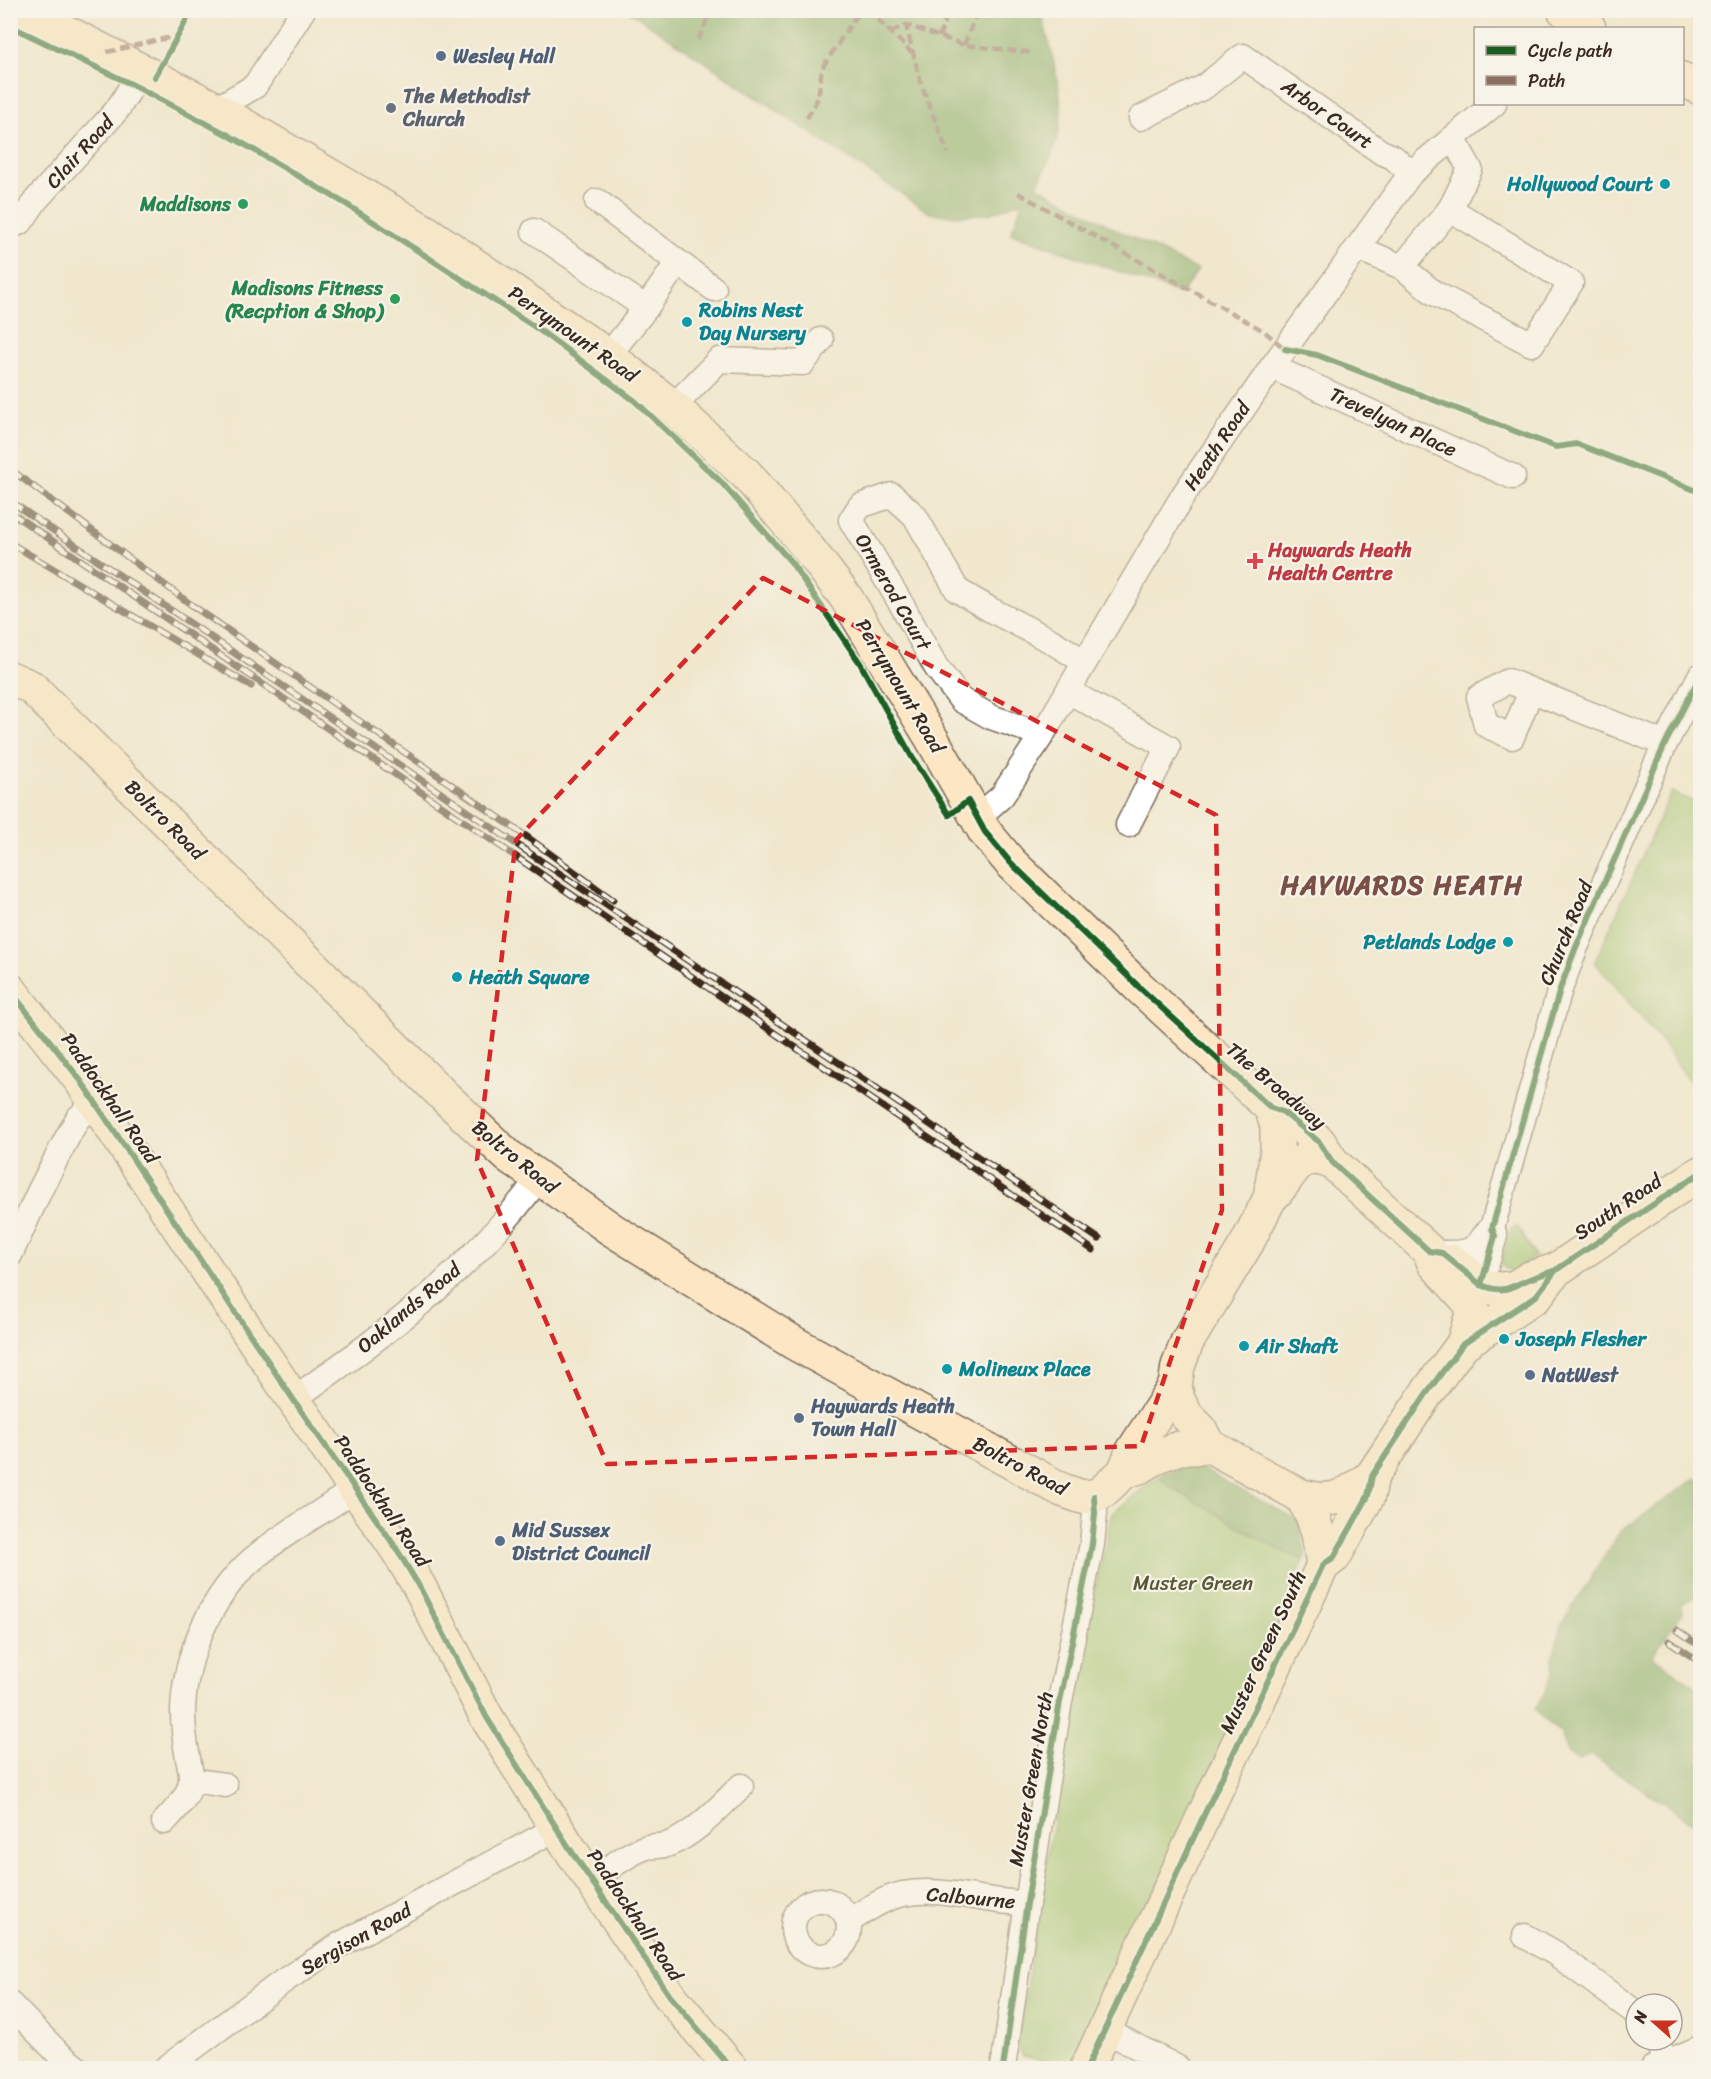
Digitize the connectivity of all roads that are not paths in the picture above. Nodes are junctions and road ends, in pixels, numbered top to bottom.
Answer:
1 (23, 10) edge
2 (303, 10) edge
3 (142, 70) junction
4 (1684, 80) edge
5 (1701, 88) edge
6 (1493, 105) edge
7 (216, 109) junction
8 (1141, 118) dead end
9 (1453, 138) junction
10 (1411, 173) junction
11 (597, 201) dead end
12 (1450, 209) junction
13 (10, 226) edge
14 (534, 231) dead end
15 (1358, 248) junction
16 (678, 262) junction
17 (1402, 267) junction
18 (714, 289) dead end
19 (646, 308) junction
20 (821, 340) dead end
21 (608, 356) junction
22 (1272, 367) junction
23 (673, 407) junction
24 (1513, 477) dead end
25 (10, 653) edge
26 (1085, 662) junction
27 (1701, 676) edge
28 (21, 682) edge
29 (1068, 691) junction
30 (1531, 691) dead end
31 (1042, 735) junction
32 (1665, 744) junction
33 (978, 817) junction
34 (1128, 825) dead end
35 (10, 990) edge
36 (96, 1103) junction
37 (1271, 1108) junction
38 (1333, 1163) junction
39 (1701, 1173) edge
40 (538, 1179) junction
41 (1270, 1198) junction
42 (1492, 1228) junction
43 (1436, 1252) junction
44 (10, 1255) edge
45 (1556, 1270) junction
46 (1477, 1298) junction
47 (1463, 1344) junction
48 (1175, 1386) junction
49 (292, 1399) junction
50 (1208, 1445) junction
51 (1125, 1473) junction
52 (1372, 1476) junction
53 (356, 1488) junction
54 (1094, 1496) junction
55 (1301, 1496) junction
56 (1323, 1565) junction
57 (191, 1780) junction
58 (225, 1785) dead end
59 (741, 1786) dead end
60 (164, 1822) dead end
61 (557, 1828) junction
62 (591, 1881) junction
63 (1027, 1903) junction
64 (849, 1921) dead end
65 (1526, 1936) dead end
66 (10, 2004) edge
67 (1624, 2004) edge
68 (1105, 2030) junction
69 (1701, 2048) edge
70 (1658, 2057) edge
71 (77, 2068) edge
72 (166, 2068) edge
73 (731, 2068) edge
74 (1003, 2068) edge
75 (1087, 2068) edge
76 (1178, 2068) edge

1 - 3 main road, Perrymount Road
2 - 7 street
3 - 7 main road, Perrymount Road
3 - 13 street, Clair Road
4 - 5 main road
6 - 9 street, Heath Road
7 - 21 main road, Perrymount Road
8 - 10 street, Arbor Court
9 - 10 street, Heath Road
9 - 12 street
10 - 15 street, Heath Road
11 - 16 street
12 - 17 street
12 - 17 street
14 - 19 street
15 - 17 street
15 - 22 street, Heath Road
16 - 18 street
16 - 19 street
19 - 21 street
20 - 23 street
21 - 23 main road, Perrymount Road
22 - 24 street, Trevelyan Place
22 - 26 street, Heath Road
23 - 33 main road, Perrymount Road
25 - 28 main road, Boltro Road
26 - 29 street, Heath Road
26 - 31 street, Ormerod Court
27 - 32 street, Church Road
28 - 40 main road, Boltro Road
29 - 31 street, Heath Road
29 - 34 street
30 - 32 street
31 - 33 street, Heath Road
32 - 42 street, Church Road
33 - 37 main road, The Broadway
35 - 36 main road, Paddockhall Road
36 - 44 street
36 - 49 main road, Paddockhall Road
37 - 38 main road, The Broadway
37 - 41 main road, The Broadway
38 - 41 main road, The Broadway
38 - 43 main road, The Broadway
39 - 45 main road, South Road
40 - 49 street, Oaklands Road
40 - 54 main road, Boltro Road
41 - 48 main road
42 - 43 street, Church Road
42 - 46 street, Church Road
43 - 46 main road, The Broadway
45 - 46 main road
45 - 47 main road, Muster Green South
46 - 47 main road
47 - 52 main road, Muster Green South
48 - 50 main road
48 - 51 main road
49 - 53 main road, Paddockhall Road
50 - 51 main road
50 - 55 main road
51 - 54 main road
52 - 55 main road
52 - 56 main road, Muster Green South
53 - 57 street
53 - 61 main road, Paddockhall Road
54 - 63 street, Muster Green North
55 - 56 main road
56 - 68 main road, Muster Green South
57 - 58 street
57 - 60 street
59 - 62 street
61 - 62 main road, Paddockhall Road
61 - 72 street, Sergison Road
62 - 73 main road, Paddockhall Road
63 - 64 street, Calbourne
63 - 74 street, Muster Green North
65 - 67 street
66 - 71 street
68 - 75 main road, Muster Green South
68 - 76 street
69 - 70 street

